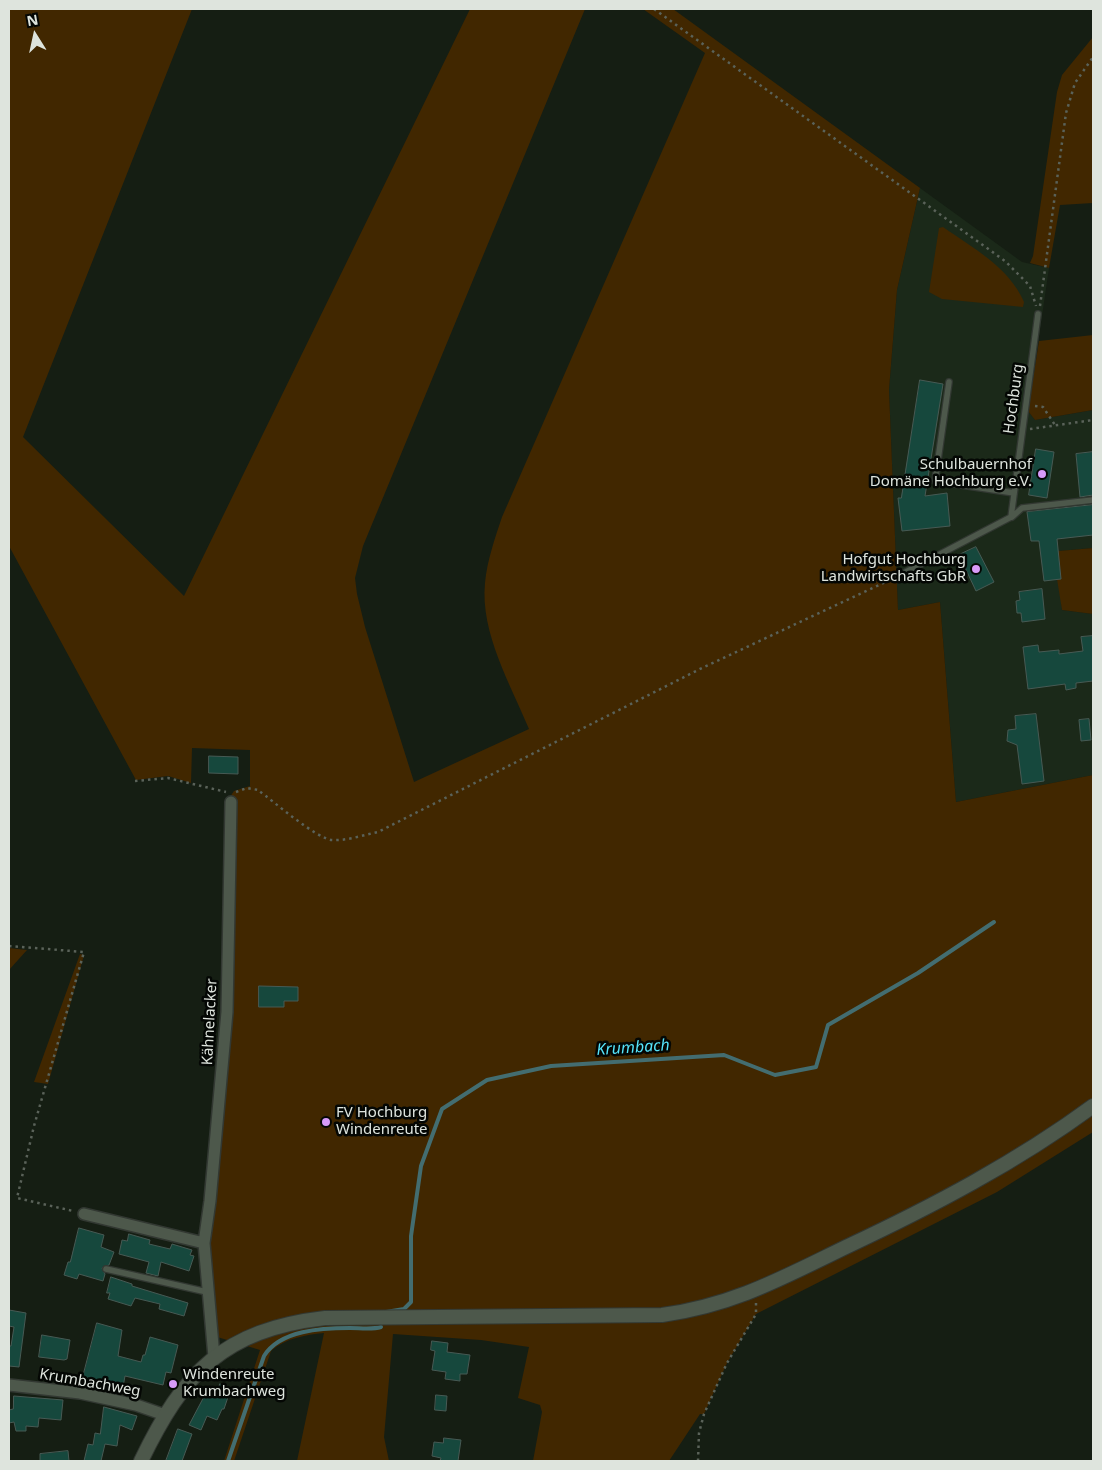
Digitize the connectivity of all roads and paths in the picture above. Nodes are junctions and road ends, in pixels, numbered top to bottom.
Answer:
1 (654, 9) edge
2 (1093, 56) edge
3 (1038, 314) junction
4 (949, 382) dead end
5 (1026, 405) junction
6 (1093, 420) edge
7 (1055, 425) junction
8 (1022, 430) junction
9 (1014, 493) junction
10 (1093, 500) edge
11 (1012, 517) junction
12 (904, 573) joint
13 (135, 781) dead end
14 (231, 802) dead end
15 (9, 946) edge
16 (1093, 1106) edge
17 (84, 1214) joint
18 (204, 1243) junction
19 (106, 1269) dead end
20 (207, 1292) junction
21 (754, 1292) junction
22 (214, 1357) junction
23 (9, 1385) edge
24 (165, 1415) junction
25 (141, 1461) edge
26 (698, 1461) edge

1 - 3 path
2 - 3 path
3 - 5 lane, Hochburg
4 - 9 lane
5 - 7 path
5 - 8 lane, Hochburg
6 - 7 path
7 - 8 path
8 - 9 lane, Hochburg
9 - 11 lane, Hochburg
10 - 11 lane
11 - 12 lane
12 - 13 path
14 - 18 street, Kähnelacker
15 - 17 path
16 - 21 street
17 - 18 street
18 - 20 street, Kähnelacker
19 - 20 lane
20 - 22 street, Kähnelacker
21 - 22 street
21 - 26 path
22 - 24 street
23 - 24 street, Krumbachweg
24 - 25 street

